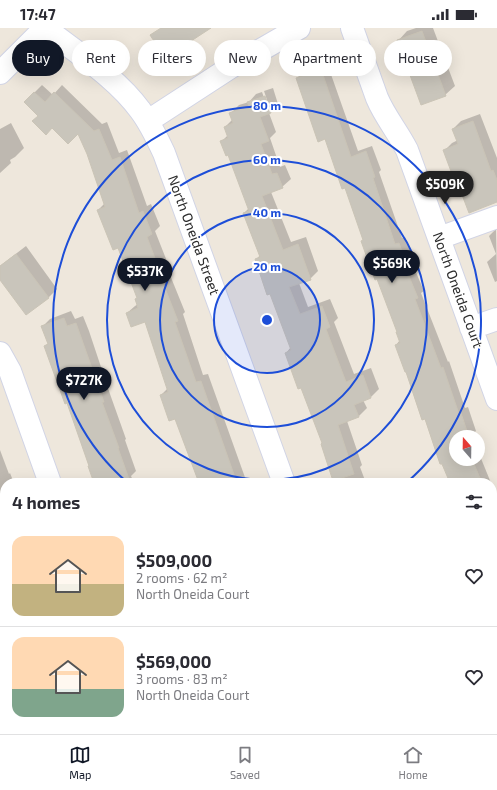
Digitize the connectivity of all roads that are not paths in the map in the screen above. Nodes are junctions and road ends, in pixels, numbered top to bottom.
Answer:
1 (45, 28) edge
2 (299, 28) edge
3 (352, 28) edge
4 (0, 73) edge
5 (148, 120) junction
6 (497, 217) edge
7 (439, 238) junction
8 (497, 319) edge
9 (471, 328) junction
10 (0, 354) edge
11 (497, 399) edge
12 (48, 478) edge
13 (282, 478) edge

1 - 4 street
1 - 5 street, North Oneida Street
2 - 5 street
3 - 7 street, North Oneida Court
5 - 13 street, North Oneida Street
6 - 7 street
7 - 9 street, North Oneida Court
8 - 9 street
9 - 11 street, North Oneida Court
10 - 12 street

